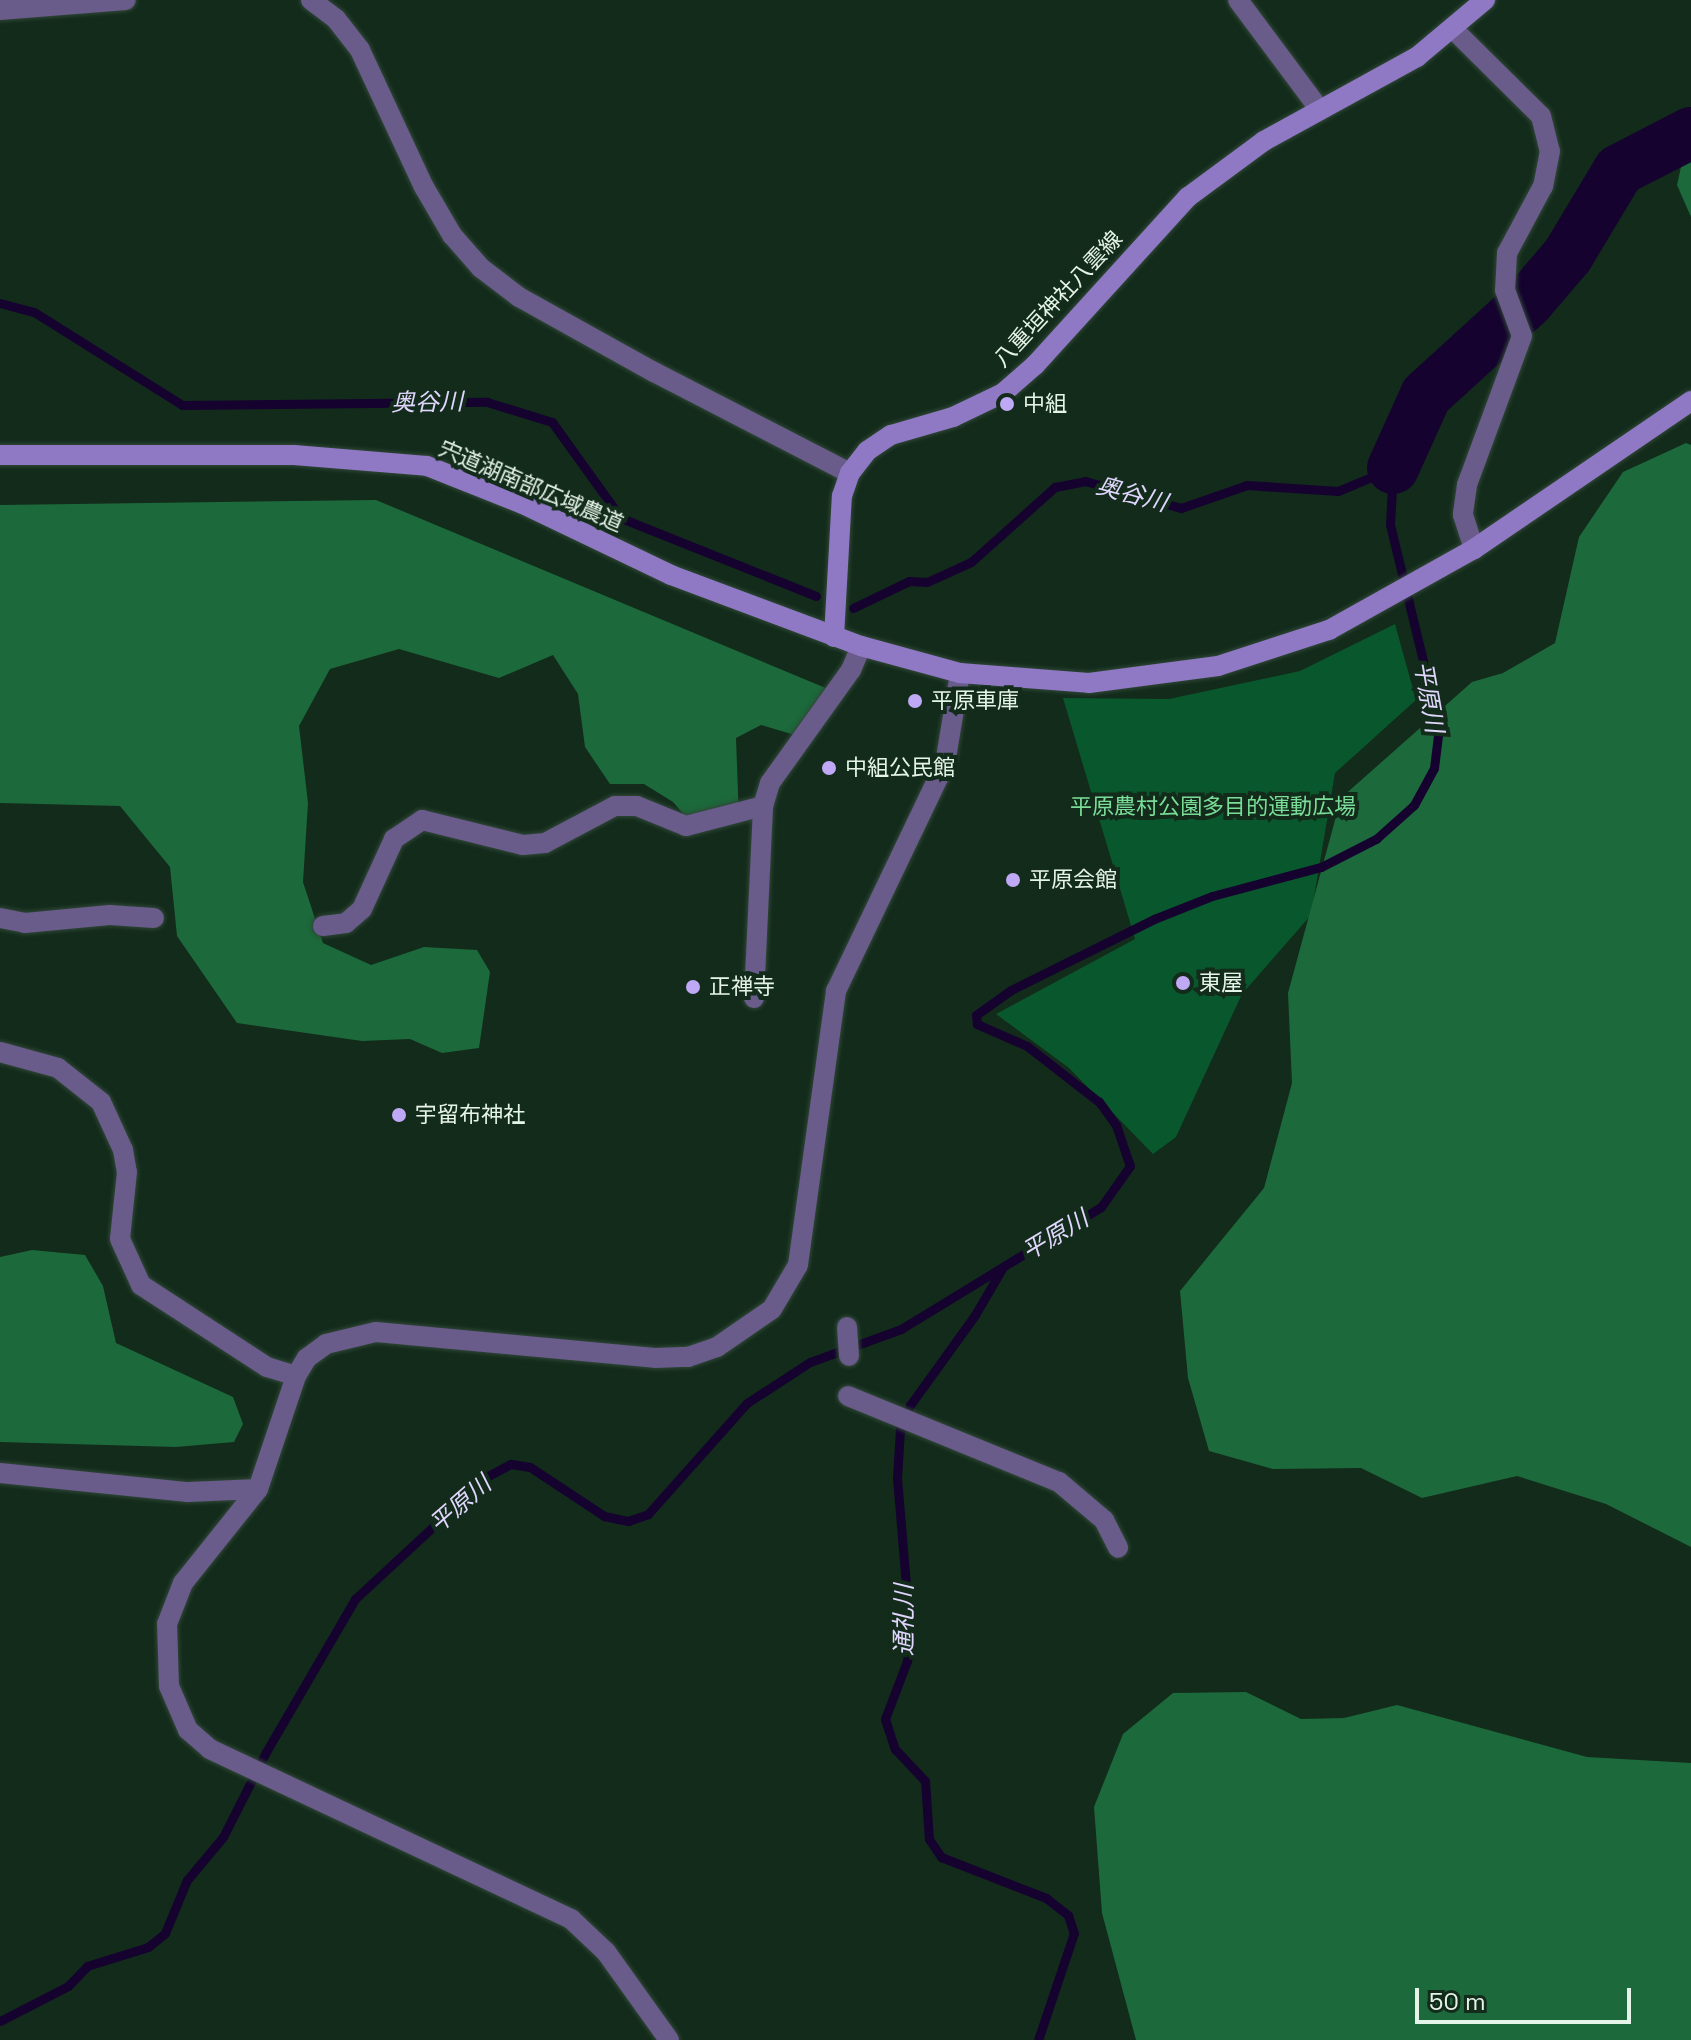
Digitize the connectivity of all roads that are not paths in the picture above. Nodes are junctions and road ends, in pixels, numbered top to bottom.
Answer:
1 (126, 0) edge
2 (311, 0) edge
3 (1238, 0) edge
4 (1485, 0) edge
5 (0, 10) edge
6 (1454, 30) junction
7 (1320, 110) junction
8 (1691, 401) edge
9 (0, 455) edge
10 (850, 473) junction
11 (1474, 549) junction
12 (834, 637) junction
13 (861, 646) junction
14 (960, 673) junction
15 (763, 806) junction
16 (0, 918) edge
17 (154, 918) dead end
18 (323, 926) dead end
19 (754, 998) dead end
20 (0, 1052) edge
21 (847, 1327) dead end
22 (849, 1356) dead end
23 (296, 1376) junction
24 (848, 1396) dead end
25 (0, 1473) edge
26 (258, 1489) junction
27 (1118, 1548) dead end
28 (669, 2040) edge

1 - 5 street
2 - 10 street
3 - 7 street
4 - 6 main road, 八重垣神社八雲線
6 - 7 main road, 八重垣神社八雲線
6 - 11 street
7 - 10 main road, 八重垣神社八雲線
8 - 11 main road
9 - 12 main road, 宍道湖南部広域農道
10 - 12 main road
11 - 14 main road
12 - 13 main road
13 - 14 main road
13 - 15 street
14 - 23 street
15 - 18 street
15 - 19 street
16 - 17 street
20 - 23 street
21 - 22 street
23 - 26 street
24 - 27 street
25 - 26 street
26 - 28 street

